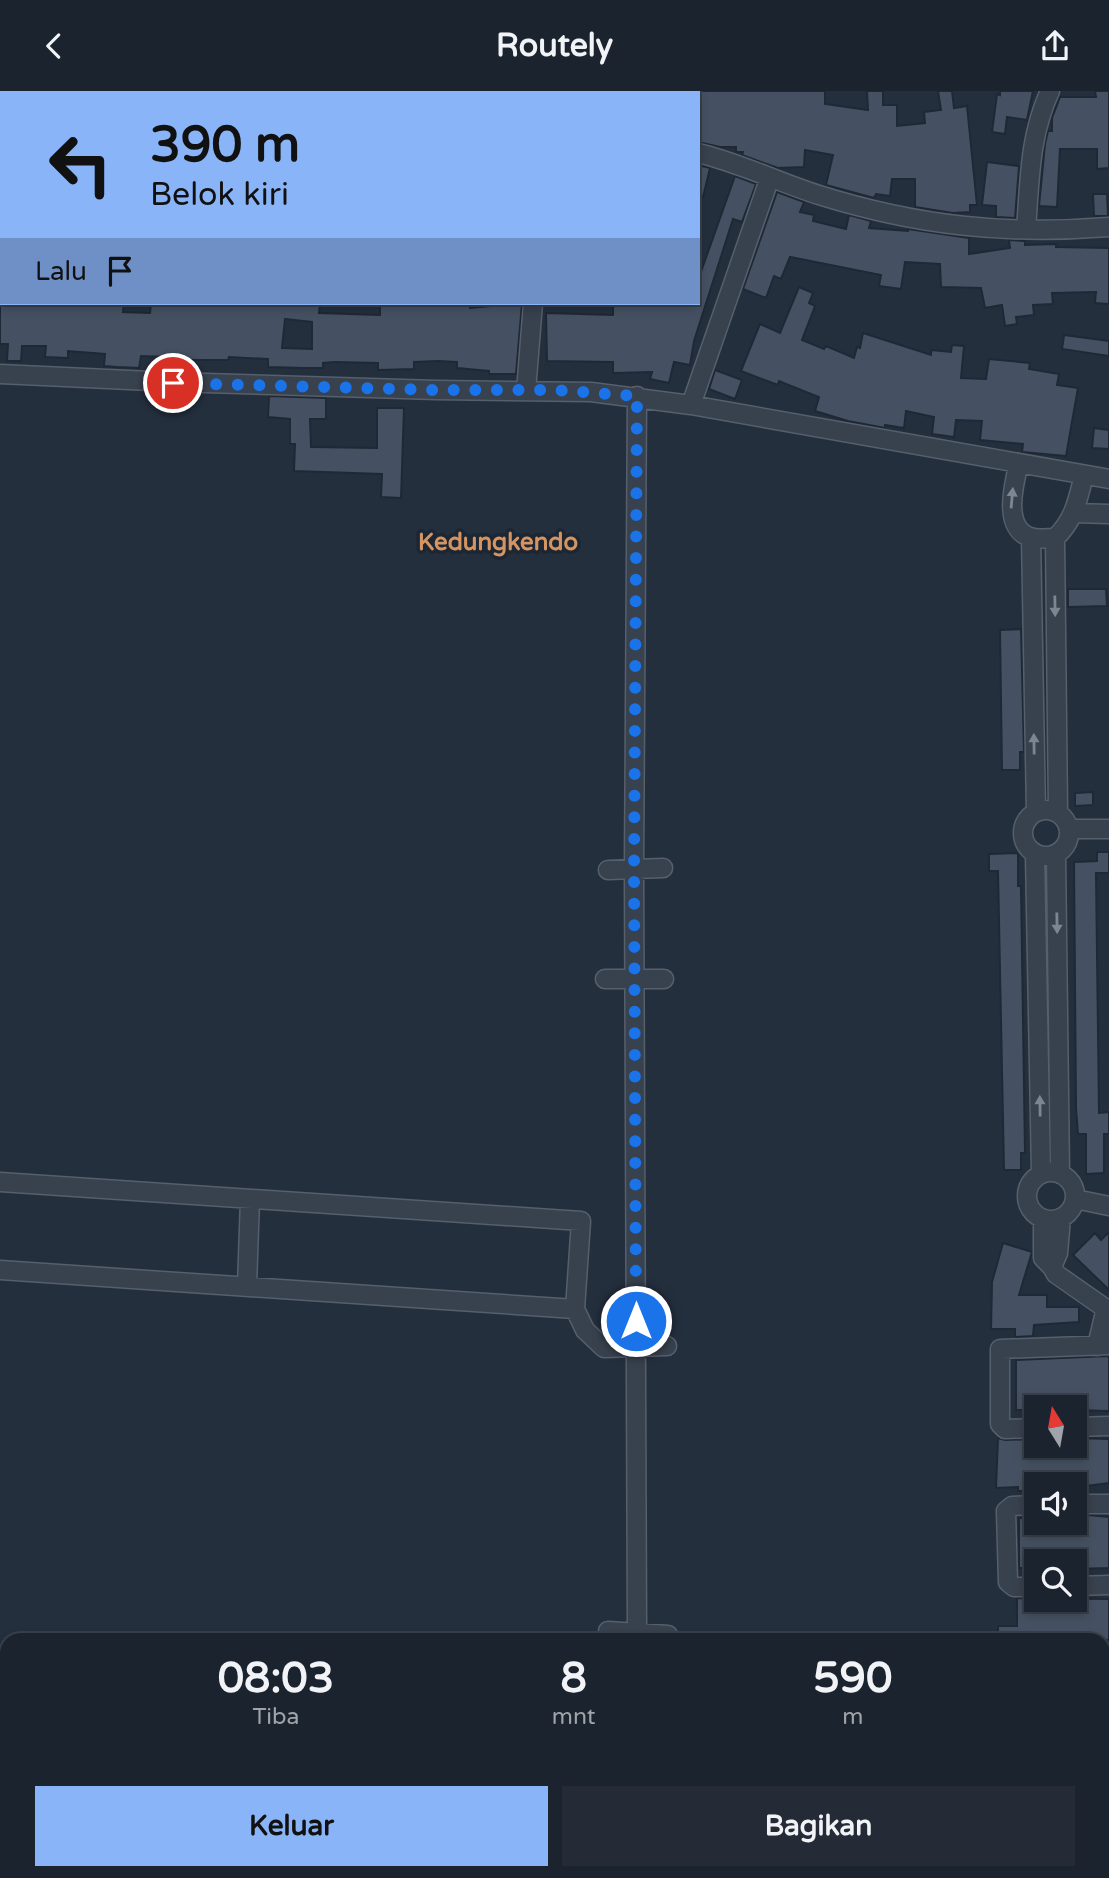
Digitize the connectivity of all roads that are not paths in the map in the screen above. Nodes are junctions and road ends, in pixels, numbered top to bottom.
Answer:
1 (1050, 91) edge
2 (700, 154) edge
3 (769, 177) junction
4 (1109, 227) edge
5 (1026, 229) junction
6 (533, 305) edge
7 (0, 374) edge
8 (526, 391) junction
9 (637, 396) junction
10 (691, 405) junction
11 (1019, 463) junction
12 (1084, 475) junction
13 (1109, 479) edge
14 (1073, 513) junction
15 (1109, 514) edge
16 (1031, 537) junction
17 (1055, 538) junction
18 (1055, 578) junction
19 (1030, 579) junction
20 (1036, 812) junction
21 (1058, 813) junction
22 (1070, 829) junction
23 (1109, 829) edge
24 (1035, 855) junction
25 (1056, 855) junction
26 (663, 868) dead end
27 (634, 869) junction
28 (608, 870) dead end
29 (605, 979) dead end
30 (634, 979) junction
31 (664, 979) dead end
32 (1041, 1174) junction
33 (1060, 1174) junction
34 (0, 1182) edge
35 (250, 1199) junction
36 (1075, 1199) junction
37 (1109, 1206) edge
38 (1052, 1218) junction
39 (0, 1270) edge
40 (247, 1286) junction
41 (575, 1309) junction
42 (1108, 1310) edge
43 (1103, 1345) edge
44 (667, 1346) dead end
45 (637, 1347) junction
46 (1109, 1426) edge
47 (1087, 1427) edge
48 (1024, 1428) edge
49 (1087, 1504) edge
50 (1109, 1504) edge
51 (1024, 1506) edge
52 (1109, 1585) edge
53 (1087, 1586) edge
54 (1024, 1587) edge
55 (608, 1631) dead end
56 (637, 1632) junction
57 (647, 1633) edge

1 - 5 street
2 - 3 street
3 - 5 street
3 - 10 street
4 - 5 street
6 - 8 street
7 - 8 street
8 - 9 street
9 - 10 street
9 - 27 street
10 - 11 street
11 - 12 street
16 -> 11 street
12 - 13 street
12 - 14 street
14 - 15 street
14 - 17 street
16 - 17 street
16 - 19 street
17 - 18 street
18 - 19 street
18 -> 21 street
20 -> 19 street
20 - 21 street
20 - 24 street
21 - 22 street
22 - 23 street
22 - 25 street
24 - 25 street
32 -> 24 street
25 -> 33 street
26 - 27 street
27 - 28 street
27 - 30 street
29 - 30 street
30 - 31 street
30 - 45 street
32 - 33 street
32 - 38 street
33 - 36 street
34 - 35 street
35 - 40 street
35 - 41 street
36 - 37 street
36 - 38 street
38 - 42 street
39 - 40 street
40 - 41 street
41 - 45 street
42 - 43 street
43 - 48 street
44 - 45 street
45 - 56 street
46 - 47 street
49 - 50 street
51 - 54 street
52 - 53 street
55 - 56 street
56 - 57 street

